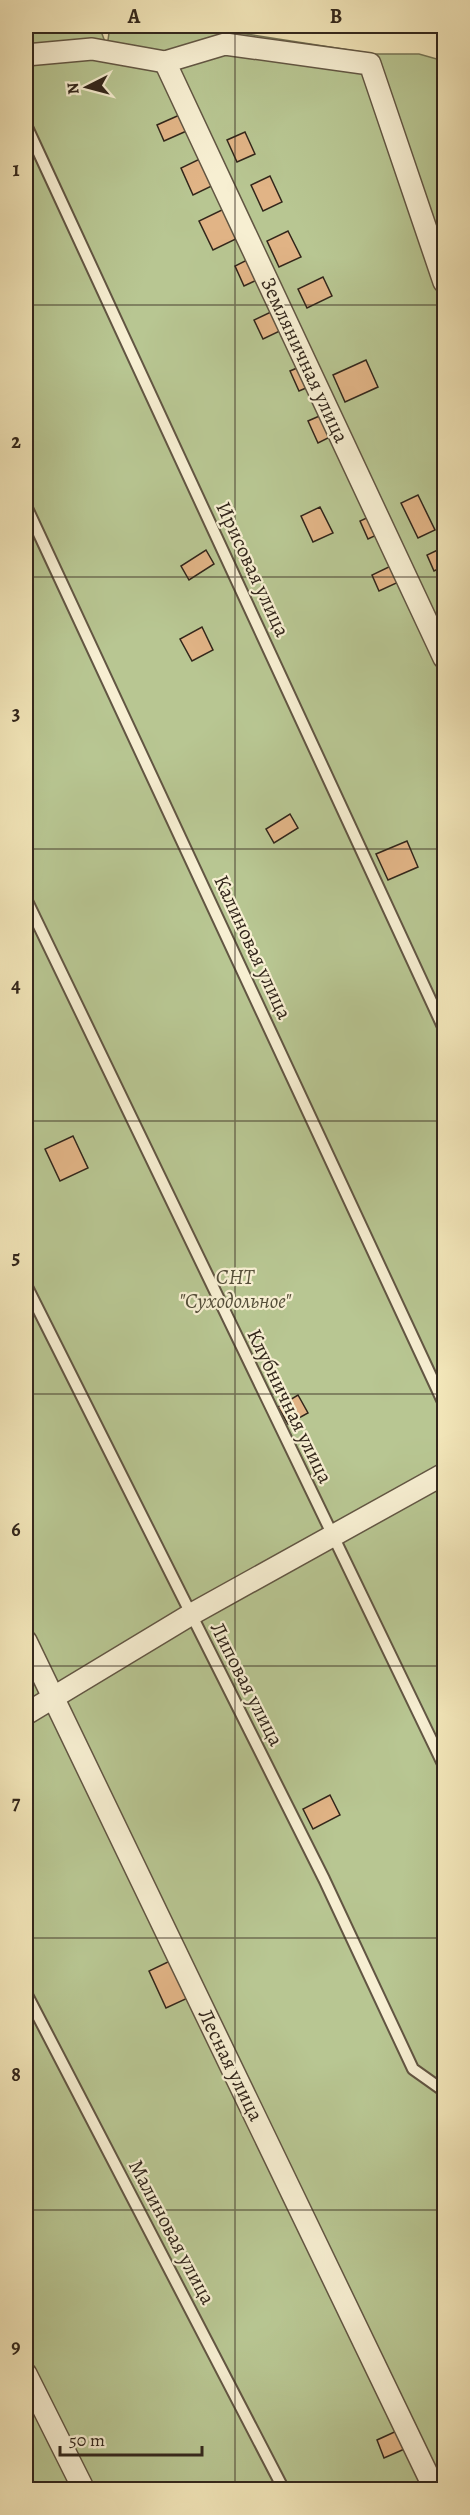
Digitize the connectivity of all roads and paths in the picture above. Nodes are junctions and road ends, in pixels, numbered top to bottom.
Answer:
1 (26, 56) edge
2 (165, 62) junction
3 (26, 125) edge
4 (444, 282) edge
5 (26, 506) edge
6 (444, 658) edge
7 (26, 899) edge
8 (444, 1029) edge
9 (26, 1285) edge
10 (444, 1404) edge
11 (444, 1474) edge
12 (331, 1535) junction
13 (190, 1615) junction
14 (26, 1641) edge
15 (54, 1698) junction
16 (26, 1714) edge
17 (444, 1766) edge
18 (26, 1993) edge
19 (444, 2091) edge
20 (26, 2374) edge
21 (84, 2490) edge
22 (284, 2490) edge
23 (435, 2490) edge

1 - 2 street
2 - 4 street
2 - 6 street, Земляничная улица
3 - 8 lane, Ирисовая улица
5 - 10 lane, Калиновая улица
7 - 12 lane, Клубничная улица
9 - 13 lane, Липовая улица
11 - 12 street
12 - 13 street
12 - 17 lane, Клубничная улица
13 - 15 street
13 - 19 lane, Липовая улица
14 - 15 street, Лесная улица
15 - 16 street
15 - 23 street, Лесная улица
18 - 22 lane, Малиновая улица
20 - 21 street

